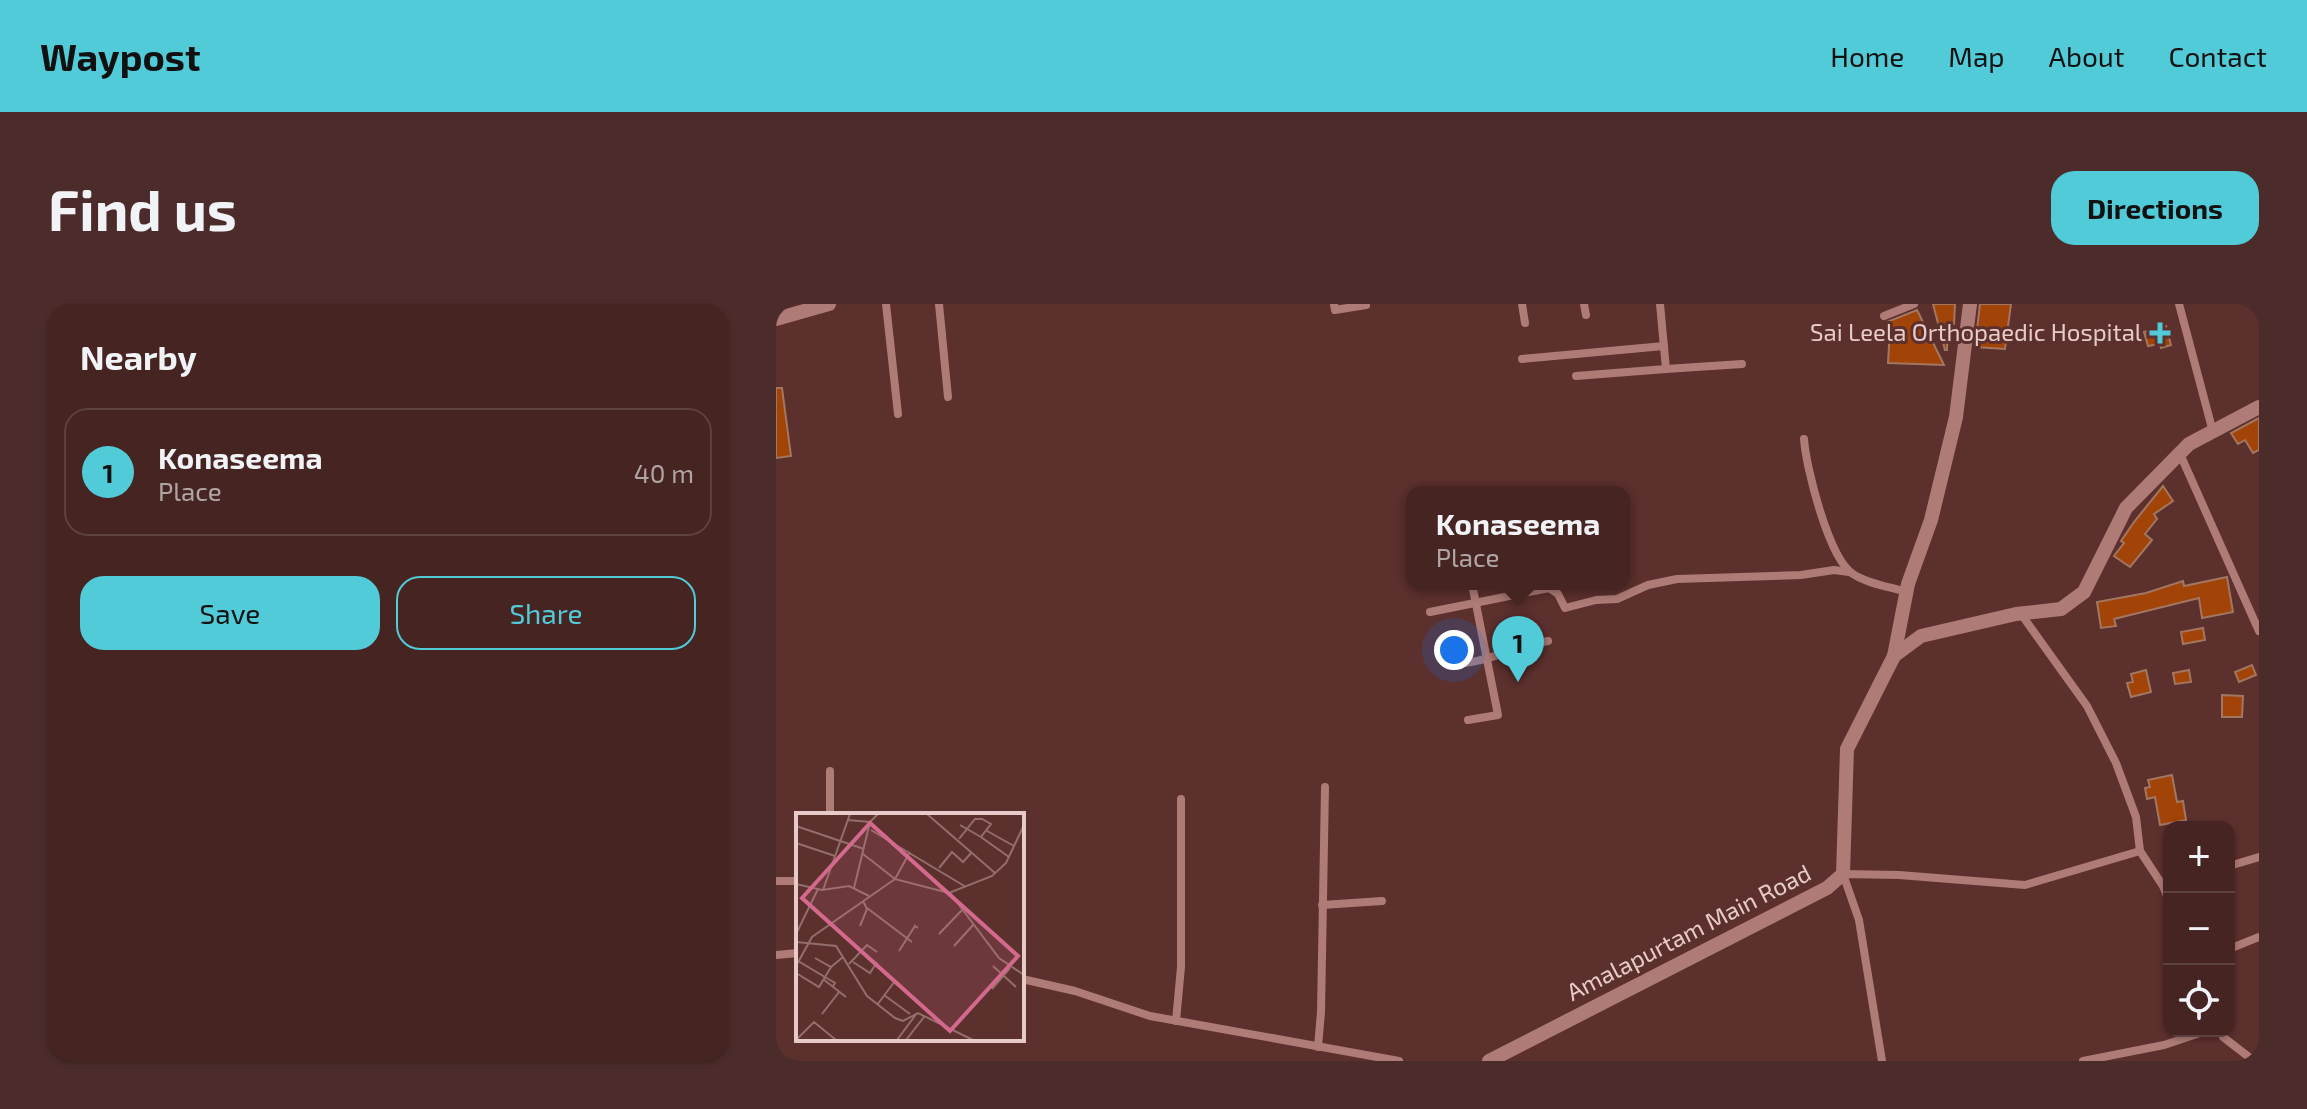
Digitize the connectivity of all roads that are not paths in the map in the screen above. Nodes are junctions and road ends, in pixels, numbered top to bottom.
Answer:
1 (829, 304) edge
2 (886, 304) edge
3 (939, 304) edge
4 (1334, 304) edge
5 (1522, 304) edge
6 (1584, 304) edge
7 (1660, 304) edge
8 (1914, 304) edge
9 (1970, 304) edge
10 (2179, 304) edge
11 (1366, 305) edge
12 (1586, 315) dead end
13 (1884, 316) dead end
14 (776, 319) edge
15 (1525, 323) dead end
16 (1664, 346) junction
17 (1522, 359) dead end
18 (1742, 364) dead end
19 (1666, 369) junction
20 (1576, 376) dead end
21 (948, 397) dead end
22 (2259, 407) edge
23 (898, 414) dead end
24 (2213, 432) junction
25 (1804, 439) dead end
26 (2180, 454) junction
27 (1849, 572) junction
28 (1474, 590) edge
29 (1526, 590) edge
30 (1552, 590) edge
31 (1907, 592) junction
32 (1477, 602) junction
33 (1430, 612) dead end
34 (2021, 613) junction
35 (2259, 631) edge
36 (1548, 641) dead end
37 (1894, 656) junction
38 (1488, 658) junction
39 (1452, 664) dead end
40 (1468, 720) dead end
41 (830, 771) dead end
42 (1325, 787) dead end
43 (1181, 799) dead end
44 (830, 813) edge
45 (2140, 851) junction
46 (2259, 857) edge
47 (2235, 864) edge
48 (1843, 874) junction
49 (2163, 881) edge
50 (1382, 901) dead end
51 (1322, 905) junction
52 (2259, 937) edge
53 (2235, 947) edge
54 (796, 953) edge
55 (776, 955) edge
56 (1024, 979) edge
57 (1176, 1021) junction
58 (2188, 1037) edge
59 (2223, 1037) edge
60 (1318, 1047) junction
61 (1399, 1061) edge
62 (1489, 1061) edge
63 (1882, 1061) edge
64 (2083, 1061) edge
65 (2254, 1061) edge

1 - 14 street
2 - 23 street
3 - 21 street
4 - 11 street
5 - 15 street
6 - 12 street
7 - 16 street
8 - 13 street
9 - 31 street, Amalapurtam Main Road
10 - 24 street
16 - 17 street
16 - 19 street
18 - 19 street
19 - 20 street
22 - 24 street
24 - 26 street
25 - 27 street
26 - 34 street
26 - 35 street
27 - 30 street
27 - 31 street
28 - 32 street
29 - 32 street
31 - 37 street, Amalapurtam Main Road
32 - 33 street
32 - 38 street
34 - 37 street
34 - 45 street
36 - 38 street
37 - 48 street, Amalapurtam Main Road
38 - 39 street
38 - 40 street
41 - 44 street
42 - 51 street
43 - 57 street
45 - 48 street
45 - 49 street
46 - 47 street
48 - 62 street, Amalapurtam Main Road
48 - 63 street
50 - 51 street
51 - 60 street
52 - 53 street
54 - 55 street
56 - 57 street
57 - 60 street
58 - 64 street
59 - 65 street
60 - 61 street

